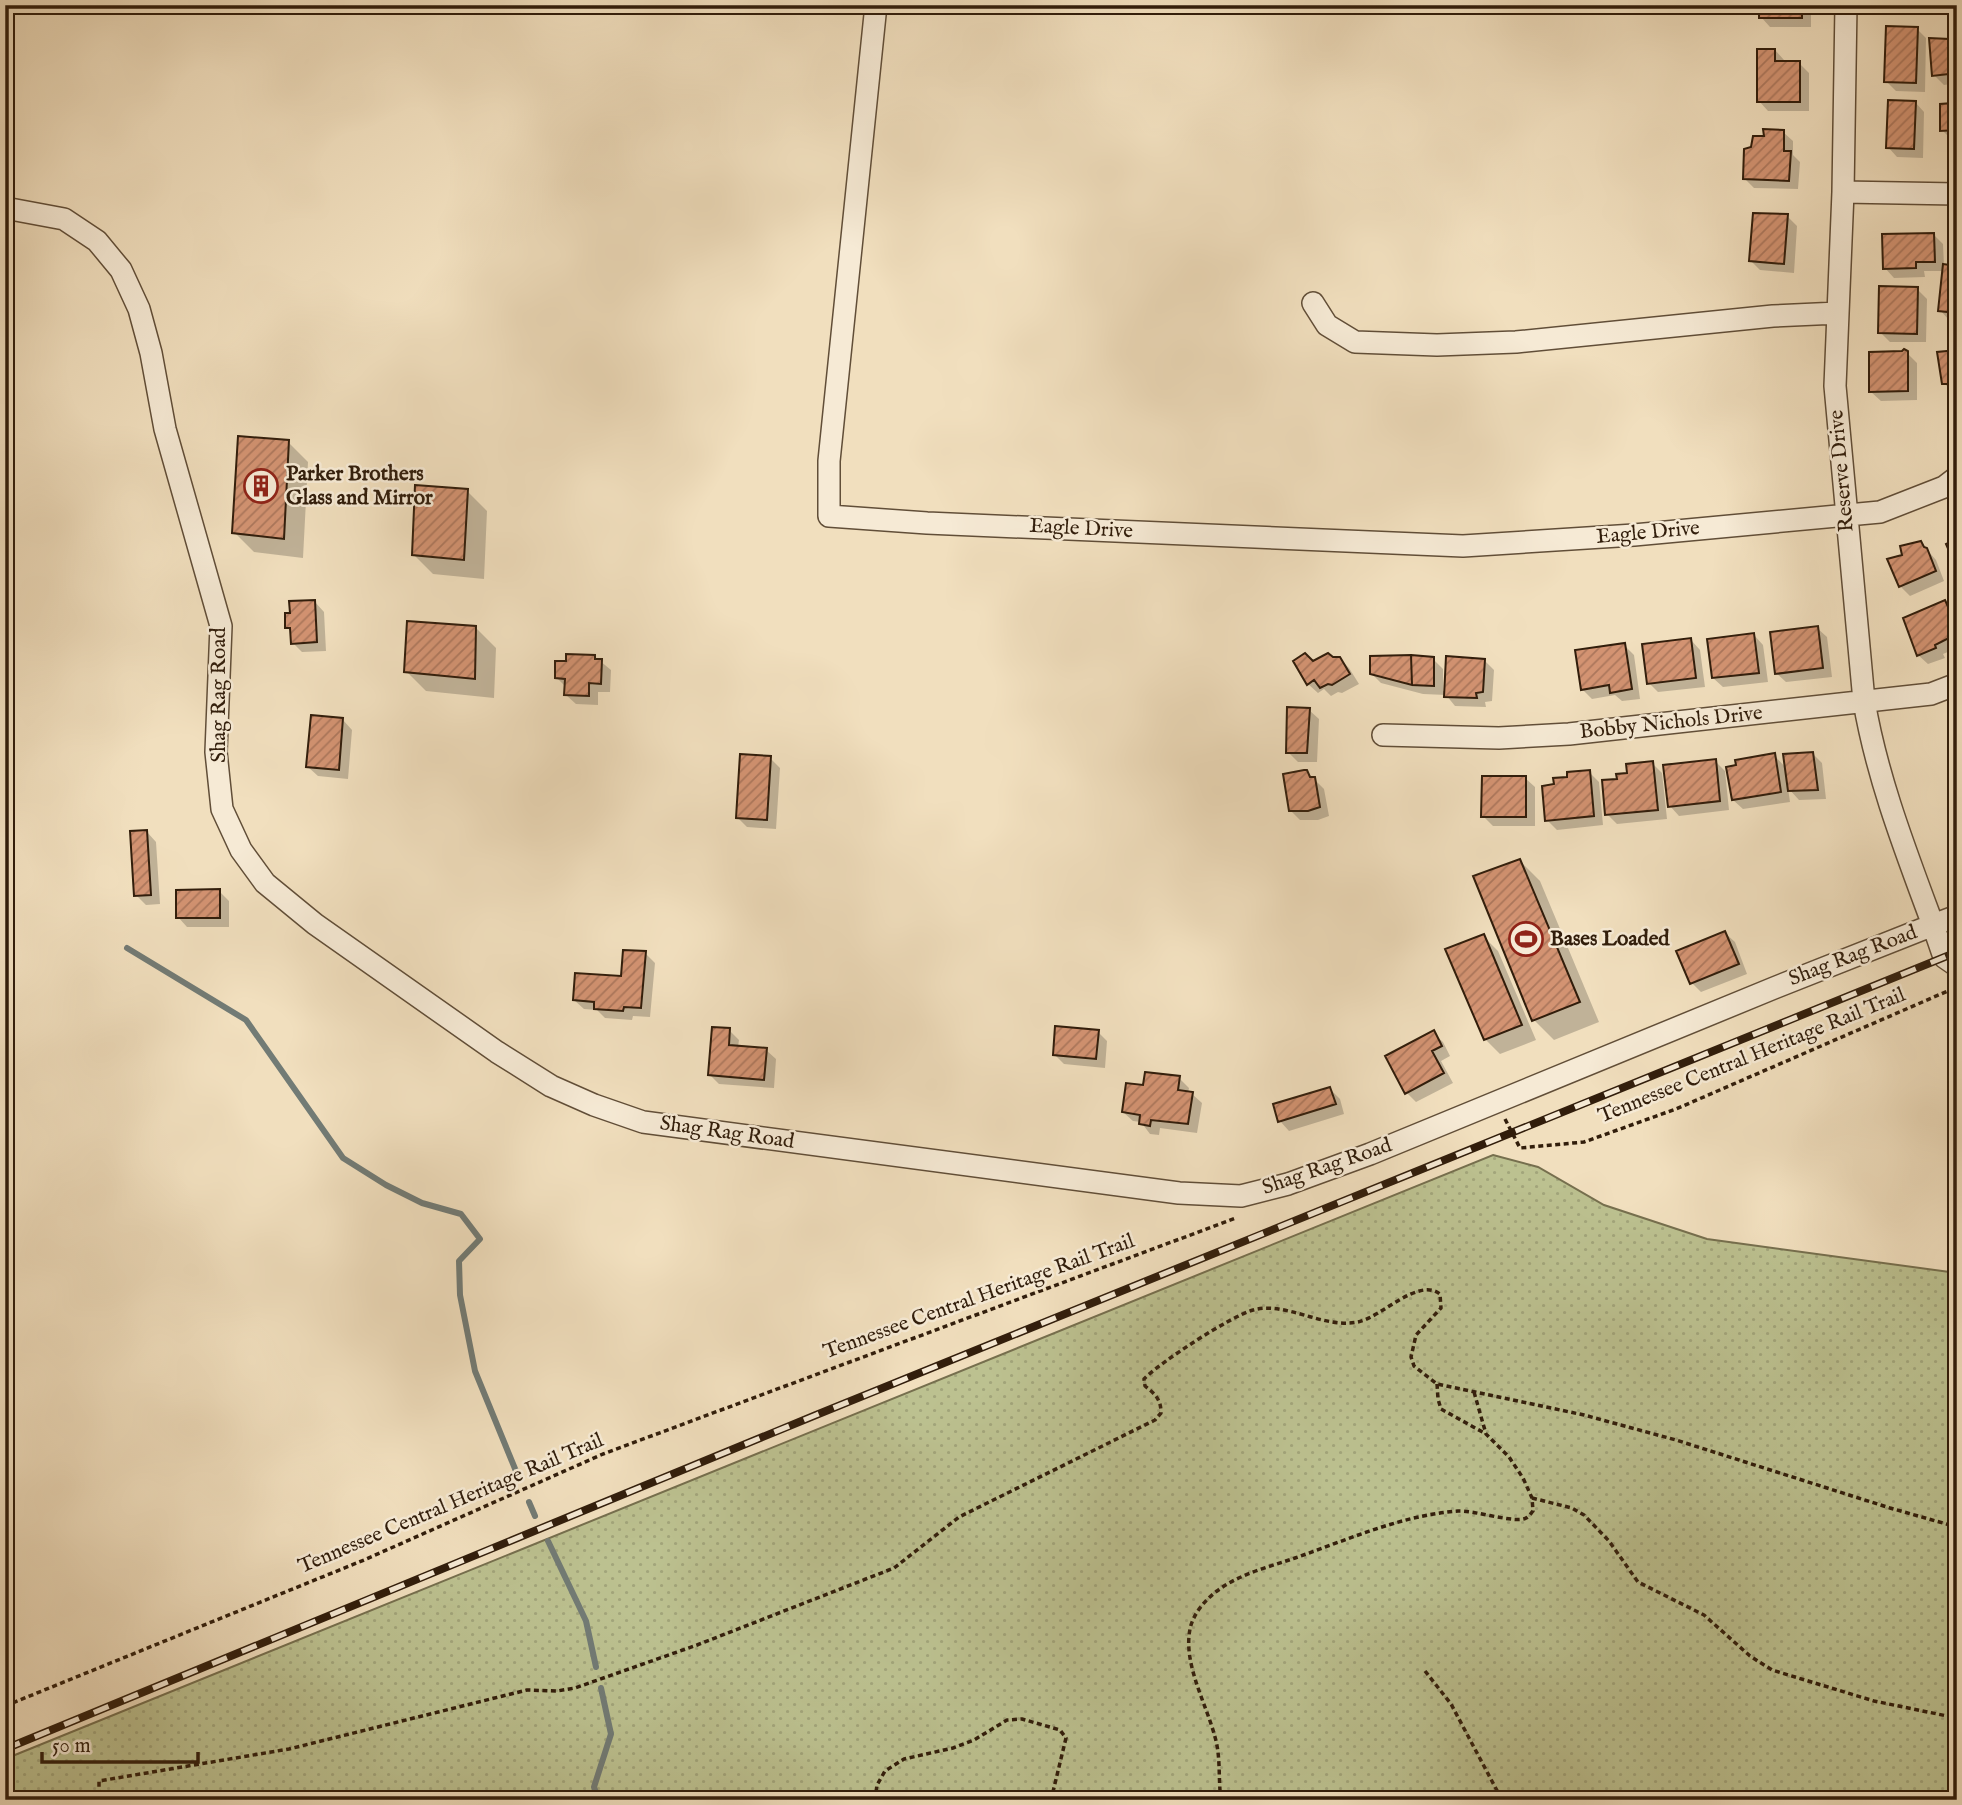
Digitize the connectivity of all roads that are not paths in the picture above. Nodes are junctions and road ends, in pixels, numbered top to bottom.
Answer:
1 (876, 5) edge
2 (1846, 5) edge
3 (1843, 192) junction
4 (1957, 194) edge
5 (5, 208) edge
6 (1313, 303) dead end
7 (1838, 313) junction
8 (1957, 477) edge
9 (1846, 515) junction
10 (1957, 684) edge
11 (1864, 701) junction
12 (1382, 735) dead end
13 (1957, 916) edge
14 (1933, 925) junction
15 (1957, 966) edge

1 - 9 street, Eagle Drive
2 - 3 street, Reserve Drive
3 - 4 street
3 - 7 street, Reserve Drive
5 - 14 street, Shag Rag Road
6 - 7 street
7 - 9 street, Reserve Drive
8 - 9 street
9 - 11 street, Reserve Drive
10 - 11 street, Bobby Nichols Drive
11 - 12 street, Bobby Nichols Drive
11 - 14 street, Reserve Drive
13 - 14 street
14 - 15 street, Shag Rag Road

